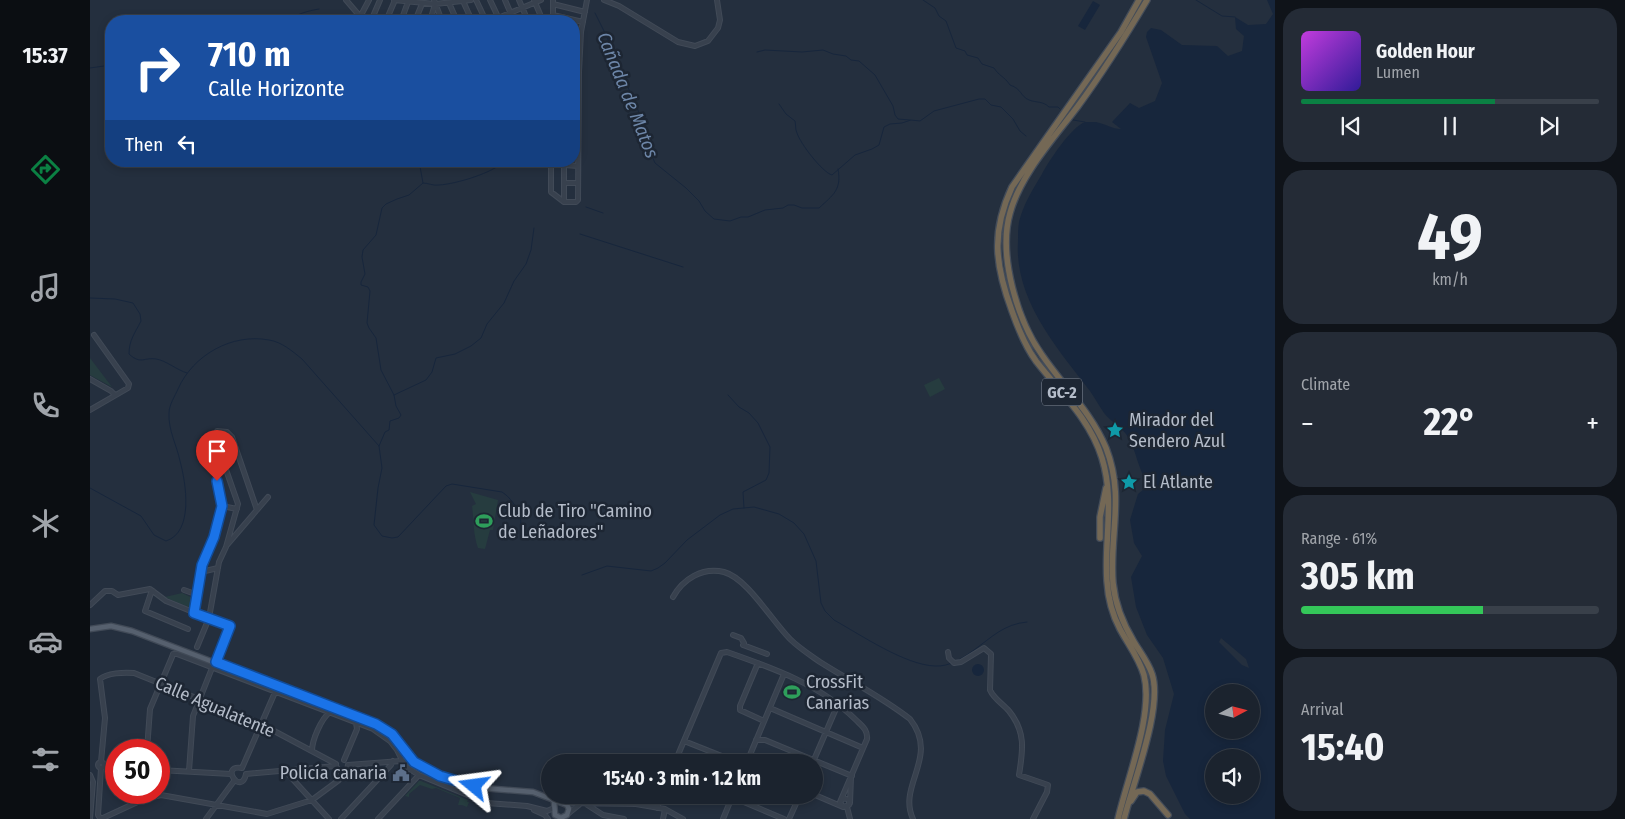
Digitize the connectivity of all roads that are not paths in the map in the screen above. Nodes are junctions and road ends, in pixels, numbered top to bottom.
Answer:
1 (346, 0) edge
2 (369, 0) edge
3 (380, 0) edge
4 (395, 0) edge
5 (470, 0) edge
6 (476, 0) edge
7 (490, 0) edge
8 (505, 0) edge
9 (519, 0) edge
10 (541, 0) edge
11 (587, 0) edge
12 (604, 0) edge
13 (717, 0) edge
14 (1139, 0) edge
15 (1147, 0) edge
16 (463, 1) junction
17 (535, 1) edge
18 (408, 2) junction
19 (435, 2) edge
20 (553, 2) edge
21 (449, 3) junction
22 (422, 4) junction
23 (523, 8) junction
24 (585, 12) junction
25 (510, 13) junction
26 (358, 15) edge
27 (361, 15) edge
28 (374, 15) edge
29 (389, 15) edge
30 (403, 15) edge
31 (417, 15) edge
32 (432, 15) edge
33 (440, 15) edge
34 (454, 15) edge
35 (469, 15) edge
36 (483, 15) edge
37 (497, 15) edge
38 (507, 15) edge
39 (526, 15) edge
40 (541, 15) edge
41 (553, 15) edge
42 (580, 21) edge
43 (583, 22) junction
44 (581, 32) joint
45 (580, 45) edge
46 (551, 167) edge
47 (564, 167) edge
48 (578, 167) edge
49 (564, 183) junction
50 (578, 183) junction
51 (564, 202) junction
52 (94, 335) dead end
53 (90, 379) edge
54 (1068, 388) junction
55 (115, 395) junction
56 (90, 410) edge
57 (1106, 442) dead end
58 (215, 457) junction
59 (1113, 462) dead end
60 (1105, 468) junction
61 (268, 497) dead end
62 (222, 506) junction
63 (237, 509) junction
64 (257, 510) junction
65 (1116, 517) junction
66 (1100, 538) dead end
67 (226, 547) junction
68 (218, 568) junction
69 (201, 572) junction
70 (184, 590) dead end
71 (153, 591) junction
72 (198, 595) junction
73 (673, 597) dead end
74 (90, 605) edge
75 (194, 613) junction
76 (209, 618) junction
77 (188, 628) dead end
78 (90, 629) edge
79 (1117, 632) dead end
80 (733, 635) dead end
81 (743, 646) junction
82 (197, 647) dead end
83 (948, 652) dead end
84 (767, 654) dead end
85 (739, 656) junction
86 (216, 662) junction
87 (758, 663) junction
88 (212, 668) junction
89 (1143, 673) junction
90 (784, 674) junction
91 (160, 684) junction
92 (276, 690) junction
93 (200, 699) junction
94 (838, 704) junction
95 (770, 708) junction
96 (330, 712) junction
97 (764, 721) junction
98 (356, 723) junction
99 (261, 724) junction
100 (826, 732) junction
101 (147, 739) edge
102 (756, 740) junction
103 (684, 742) junction
104 (863, 748) junction
105 (312, 751) junction
106 (679, 754) edge
107 (716, 754) edge
108 (750, 754) edge
109 (797, 754) edge
110 (816, 754) edge
111 (327, 759) junction
112 (344, 760) junction
113 (401, 761) junction
114 (1140, 761) junction
115 (393, 762) junction
116 (102, 765) junction
117 (105, 765) edge
118 (336, 765) junction
119 (348, 765) junction
120 (420, 765) junction
121 (823, 765) edge
122 (326, 767) junction
123 (242, 768) junction
124 (287, 770) junction
125 (170, 771) edge
126 (189, 772) junction
127 (343, 772) junction
128 (231, 774) junction
129 (246, 774) junction
130 (90, 775) edge
131 (419, 775) junction
132 (852, 777) junction
133 (234, 780) junction
134 (541, 794) edge
135 (170, 796) edge
136 (823, 798) edge
137 (312, 800) junction
138 (842, 800) junction
139 (133, 804) edge
140 (554, 804) edge
141 (561, 804) edge
142 (564, 804) edge
143 (586, 804) joint
144 (631, 804) edge
145 (659, 804) edge
146 (730, 804) edge
147 (751, 804) edge
148 (796, 804) edge
149 (216, 805) junction
150 (513, 806) junction
151 (846, 806) junction
152 (554, 808) junction
153 (657, 808) junction
154 (665, 809) junction
155 (267, 814) junction
156 (566, 816) edge
157 (555, 817) edge
158 (1170, 817) edge
159 (100, 818) edge
160 (90, 819) edge
161 (206, 819) edge
162 (271, 819) edge
163 (329, 819) edge
164 (341, 819) edge
165 (378, 819) edge
166 (548, 819) edge
167 (624, 819) edge
168 (663, 819) edge
169 (683, 819) edge
170 (723, 819) edge
171 (784, 819) edge
172 (789, 819) edge
173 (850, 819) edge
174 (913, 819) edge
175 (1033, 819) edge
176 (1118, 819) edge
177 (1125, 819) edge

1 - 26 street
2 - 27 street
3 - 28 street
4 - 18 street
4 - 29 street
5 - 16 street
6 - 36 street
7 - 37 street
8 - 25 street
9 - 23 street
10 - 17 street
11 - 24 street
12 - 13 street
14 - 60 highway, GC-2
15 - 54 highway, GC-2
16 - 21 street
16 - 35 street
17 - 23 street
17 - 40 street
18 - 22 street
18 - 30 street
19 - 21 street
19 - 22 street
19 - 32 street
19 - 33 street
20 - 24 street
20 - 41 street
21 - 34 street
22 - 31 street
23 - 25 street
23 - 39 street
24 - 43 street
25 - 38 street
42 - 43 street
43 - 44 street
44 - 45 street
46 - 51 street
47 - 49 street
48 - 50 street
49 - 50 street
49 - 51 street
50 - 51 street
52 - 55 street
53 - 55 street
54 - 57 highway
54 - 65 highway, GC-2
55 - 56 street
58 - 62 street
58 - 63 street
58 - 64 street
59 - 65 highway
60 - 66 highway
60 - 89 highway, GC-2
61 - 64 street
62 - 63 street
62 - 69 street
63 - 67 street
64 - 67 street
65 - 114 highway, GC-2
67 - 68 street
68 - 69 street
68 - 76 street
69 - 72 street
70 - 72 street
71 - 74 street
71 - 75 street
71 - 77 street
72 - 75 street
73 - 174 street
75 - 76 street
76 - 82 street
76 - 86 street
78 - 86 main road
79 - 89 highway
80 - 81 street
81 - 84 street
81 - 85 street
83 - 175 street
85 - 87 street
85 - 103 street
86 - 92 main road
87 - 90 street
87 - 97 street
88 - 91 street
88 - 92 street
88 - 93 street
89 - 176 highway, GC-2
90 - 94 street
90 - 95 street
91 - 93 street, Calle Agualatente
91 - 101 street
91 - 116 street, Calle Agualatente
92 - 96 street
92 - 99 street
92 - 120 main road
93 - 99 street, Calle Agualatente
93 - 126 street
94 - 100 street
94 - 104 street
95 - 97 street
95 - 100 street
96 - 98 street
96 - 105 street
97 - 102 street
98 - 112 street
98 - 113 street
99 - 105 street, Calle Agualatente
99 - 123 street
100 - 104 street
100 - 110 street
102 - 108 street
102 - 109 street
103 - 106 street
103 - 107 street
104 - 132 street
105 - 111 street, Calle Agualatente
111 - 118 street, Calle Agualatente
111 - 122 street
112 - 118 street
112 - 119 street
113 - 115 street
113 - 120 street
113 - 131 street
114 - 158 highway
114 - 177 highway, GC-2
115 - 119 street
115 - 164 street
116 - 117 street
116 - 159 street
118 - 122 street
118 - 127 street
119 - 127 street
120 - 134 main road
121 - 132 street
122 - 124 street
123 - 128 street
123 - 129 street
124 - 129 street
124 - 137 street
125 - 126 street
126 - 128 street
127 - 137 street
128 - 133 street
129 - 133 street
130 - 160 street
131 - 150 street
131 - 165 street
132 - 138 street
132 - 151 street
133 - 149 street
135 - 149 street
136 - 151 street
137 - 155 street
137 - 163 street
138 - 151 street
138 - 151 street
139 - 159 street
140 - 152 main road
141 - 152 main road
142 - 156 main road
143 - 156 street
143 - 167 street
144 - 153 street
145 - 153 street
146 - 170 street
147 - 171 street
148 - 172 street
149 - 155 street
149 - 161 street
150 - 152 street
150 - 166 street
151 - 173 street
152 - 157 main road
153 - 154 street
154 - 168 street
154 - 169 street
155 - 162 street
156 - 157 main road
158 - 177 highway

